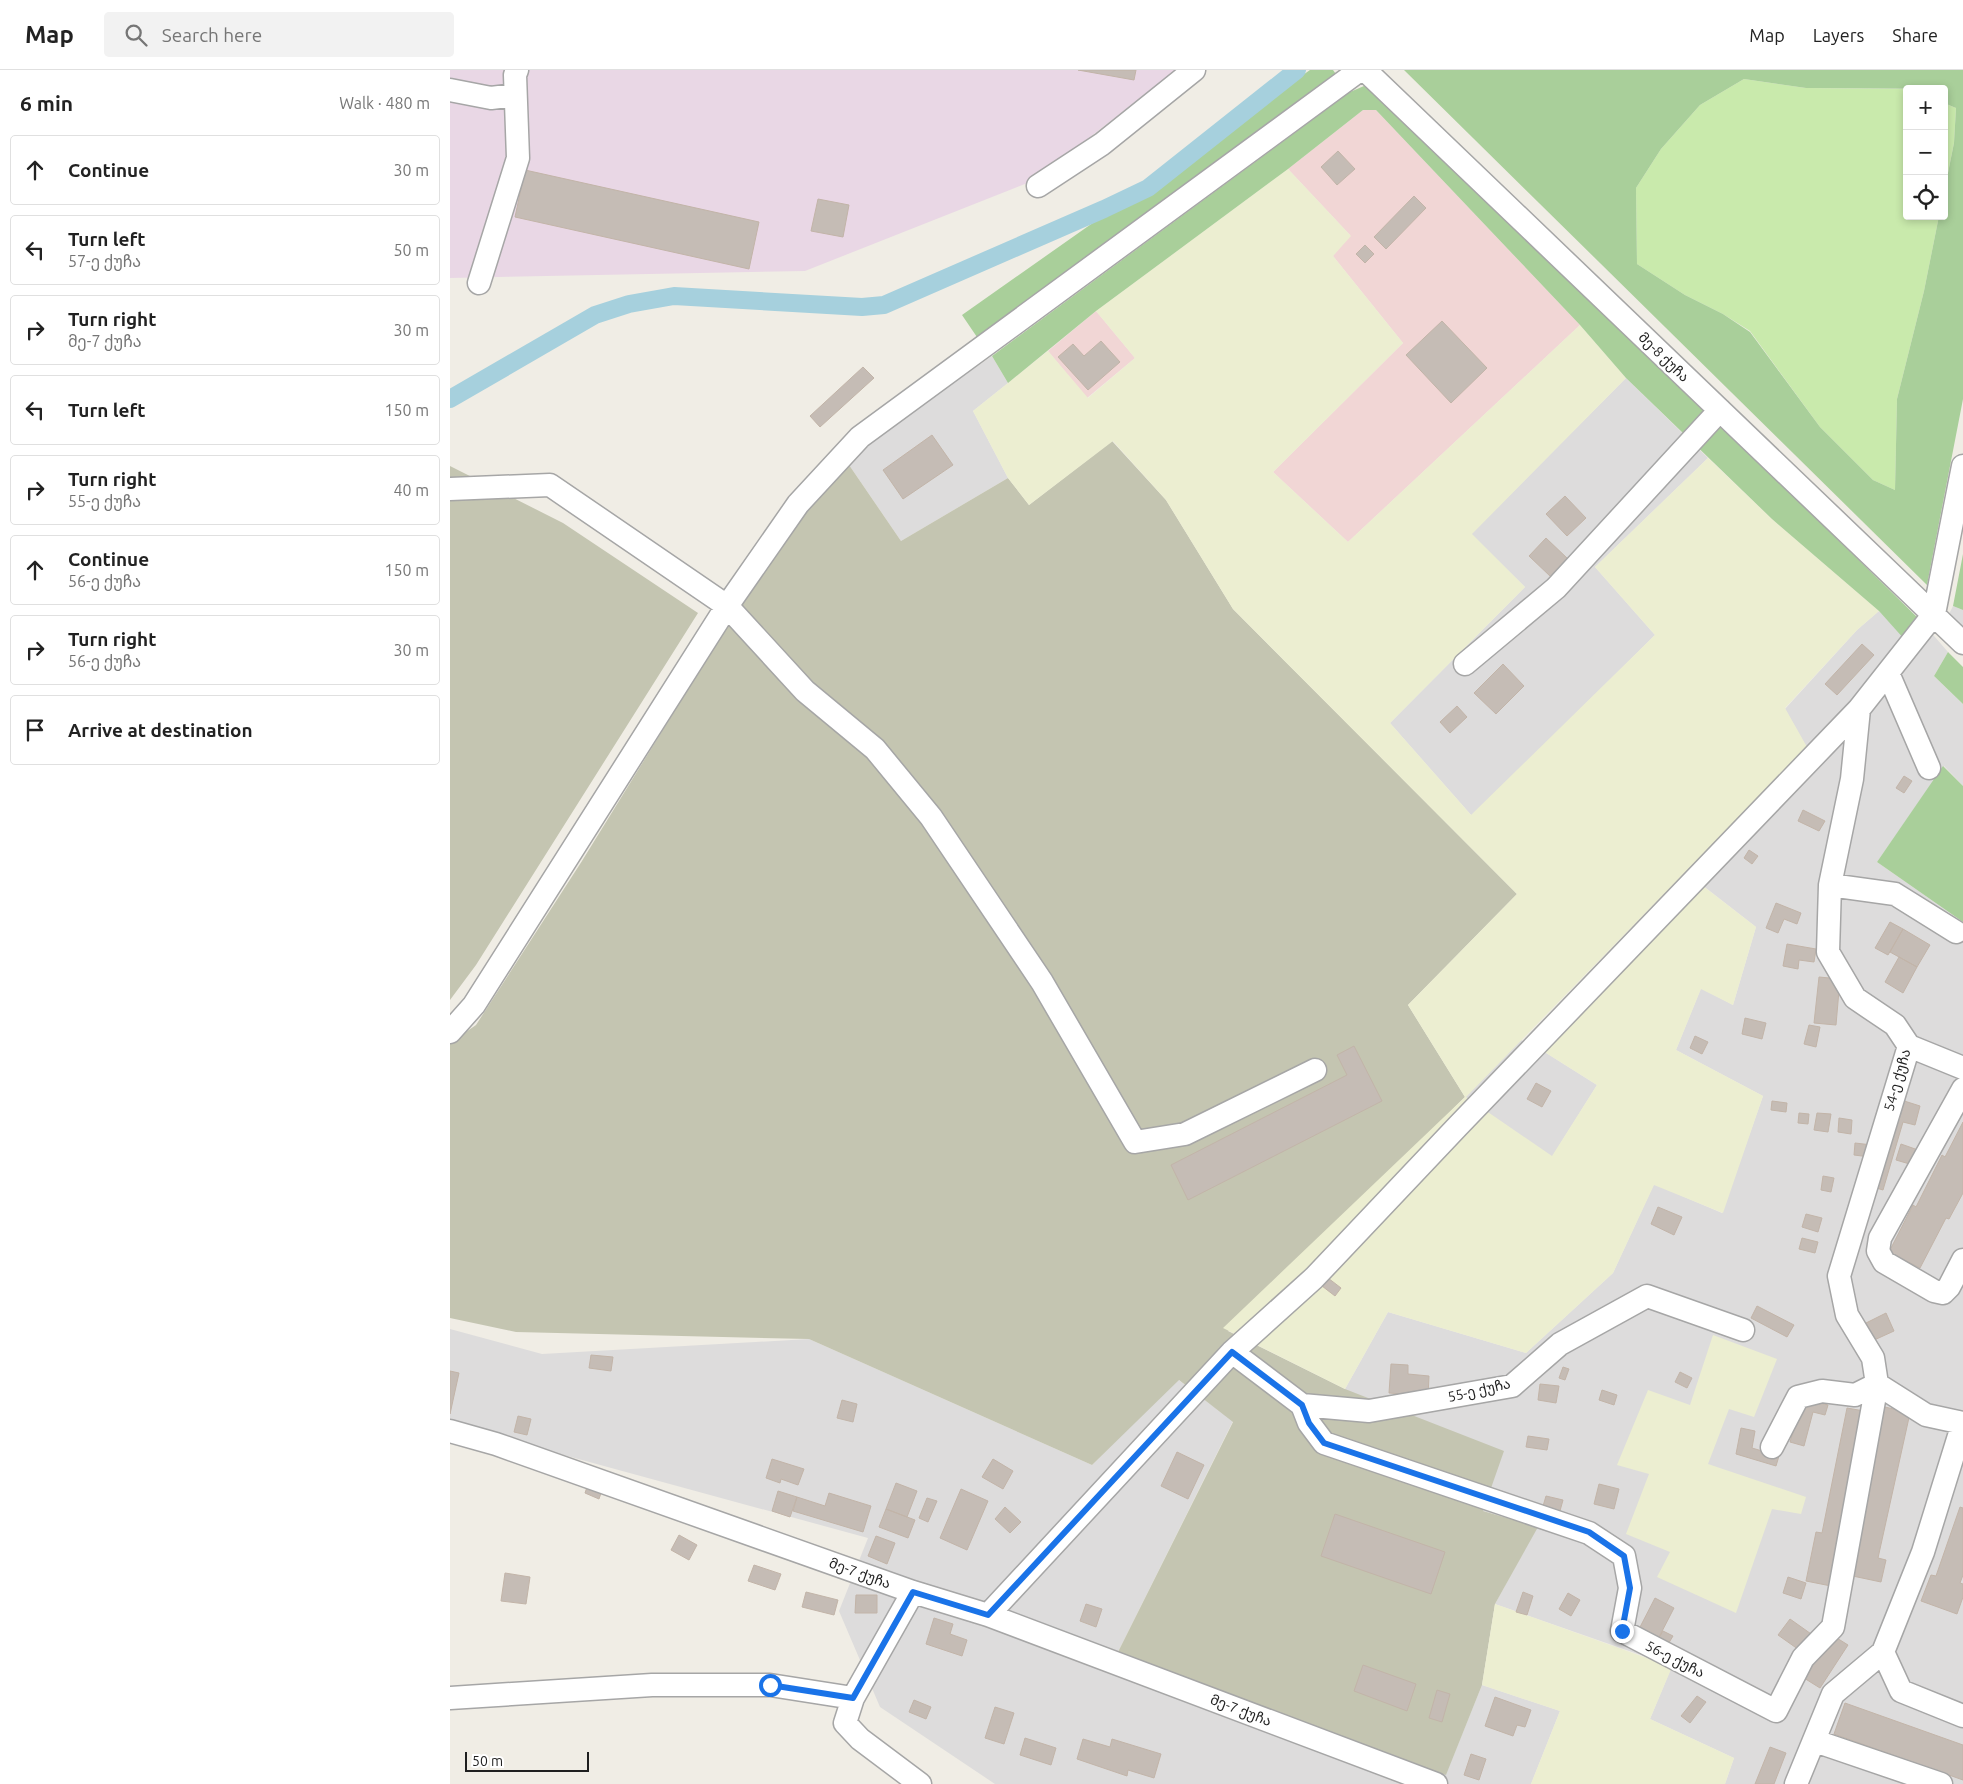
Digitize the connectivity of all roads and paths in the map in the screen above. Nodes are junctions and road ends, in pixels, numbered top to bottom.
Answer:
1 (516, 70) edge
2 (1194, 70) edge
3 (1360, 70) edge
4 (1365, 70) edge
5 (450, 90) edge
6 (515, 95) junction
7 (1038, 186) dead end
8 (479, 283) dead end
9 (1720, 410) junction
10 (1963, 466) edge
11 (450, 489) edge
12 (727, 606) junction
13 (1934, 614) junction
14 (1963, 643) edge
15 (1465, 664) dead end
16 (1888, 673) junction
17 (1859, 709) junction
18 (1929, 768) dead end
19 (1830, 886) junction
20 (1956, 932) dead end
21 (450, 1032) edge
22 (1909, 1046) junction
23 (1963, 1068) edge
24 (1315, 1070) dead end
25 (1963, 1090) edge
26 (1963, 1260) edge
27 (1743, 1330) dead end
28 (1232, 1352) junction
29 (1877, 1384) junction
30 (1302, 1405) junction
31 (450, 1431) edge
32 (1772, 1447) dead end
33 (913, 1592) junction
34 (988, 1615) junction
35 (1883, 1652) junction
36 (1803, 1658) joint
37 (450, 1698) edge
38 (853, 1698) junction
39 (1963, 1716) edge
40 (1815, 1741) junction
41 (920, 1784) edge
42 (1436, 1784) edge
43 (1796, 1784) edge
44 (1941, 1784) edge

1 - 6 street
2 - 7 street
3 - 12 street
4 - 9 street, მე-8 ქუჩა
5 - 6 street
6 - 8 street
9 - 13 street, მე-8 ქუჩა
9 - 15 street
10 - 13 street
11 - 12 street
12 - 21 street
12 - 24 street
13 - 14 street, მე-8 ქუჩა
13 - 16 street
16 - 17 street
16 - 18 street
17 - 19 street, 54-ე ქუჩა
17 - 28 street
19 - 20 street
19 - 22 street, 54-ე ქუჩა
22 - 23 street
22 - 29 street, 54-ე ქუჩა
25 - 26 street
27 - 30 street, 55-ე ქუჩა
28 - 30 street
28 - 34 street
29 - 32 street
29 - 35 street
29 - 36 street, 54-ე ქუჩა
30 - 36 street, 56-ე ქუჩა
31 - 33 street, მე-7 ქუჩა
33 - 34 street, მე-7 ქუჩა
33 - 38 street
34 - 42 street, მე-7 ქუჩა
35 - 39 street
35 - 40 street
37 - 38 street
38 - 41 street
40 - 43 street
40 - 44 street

